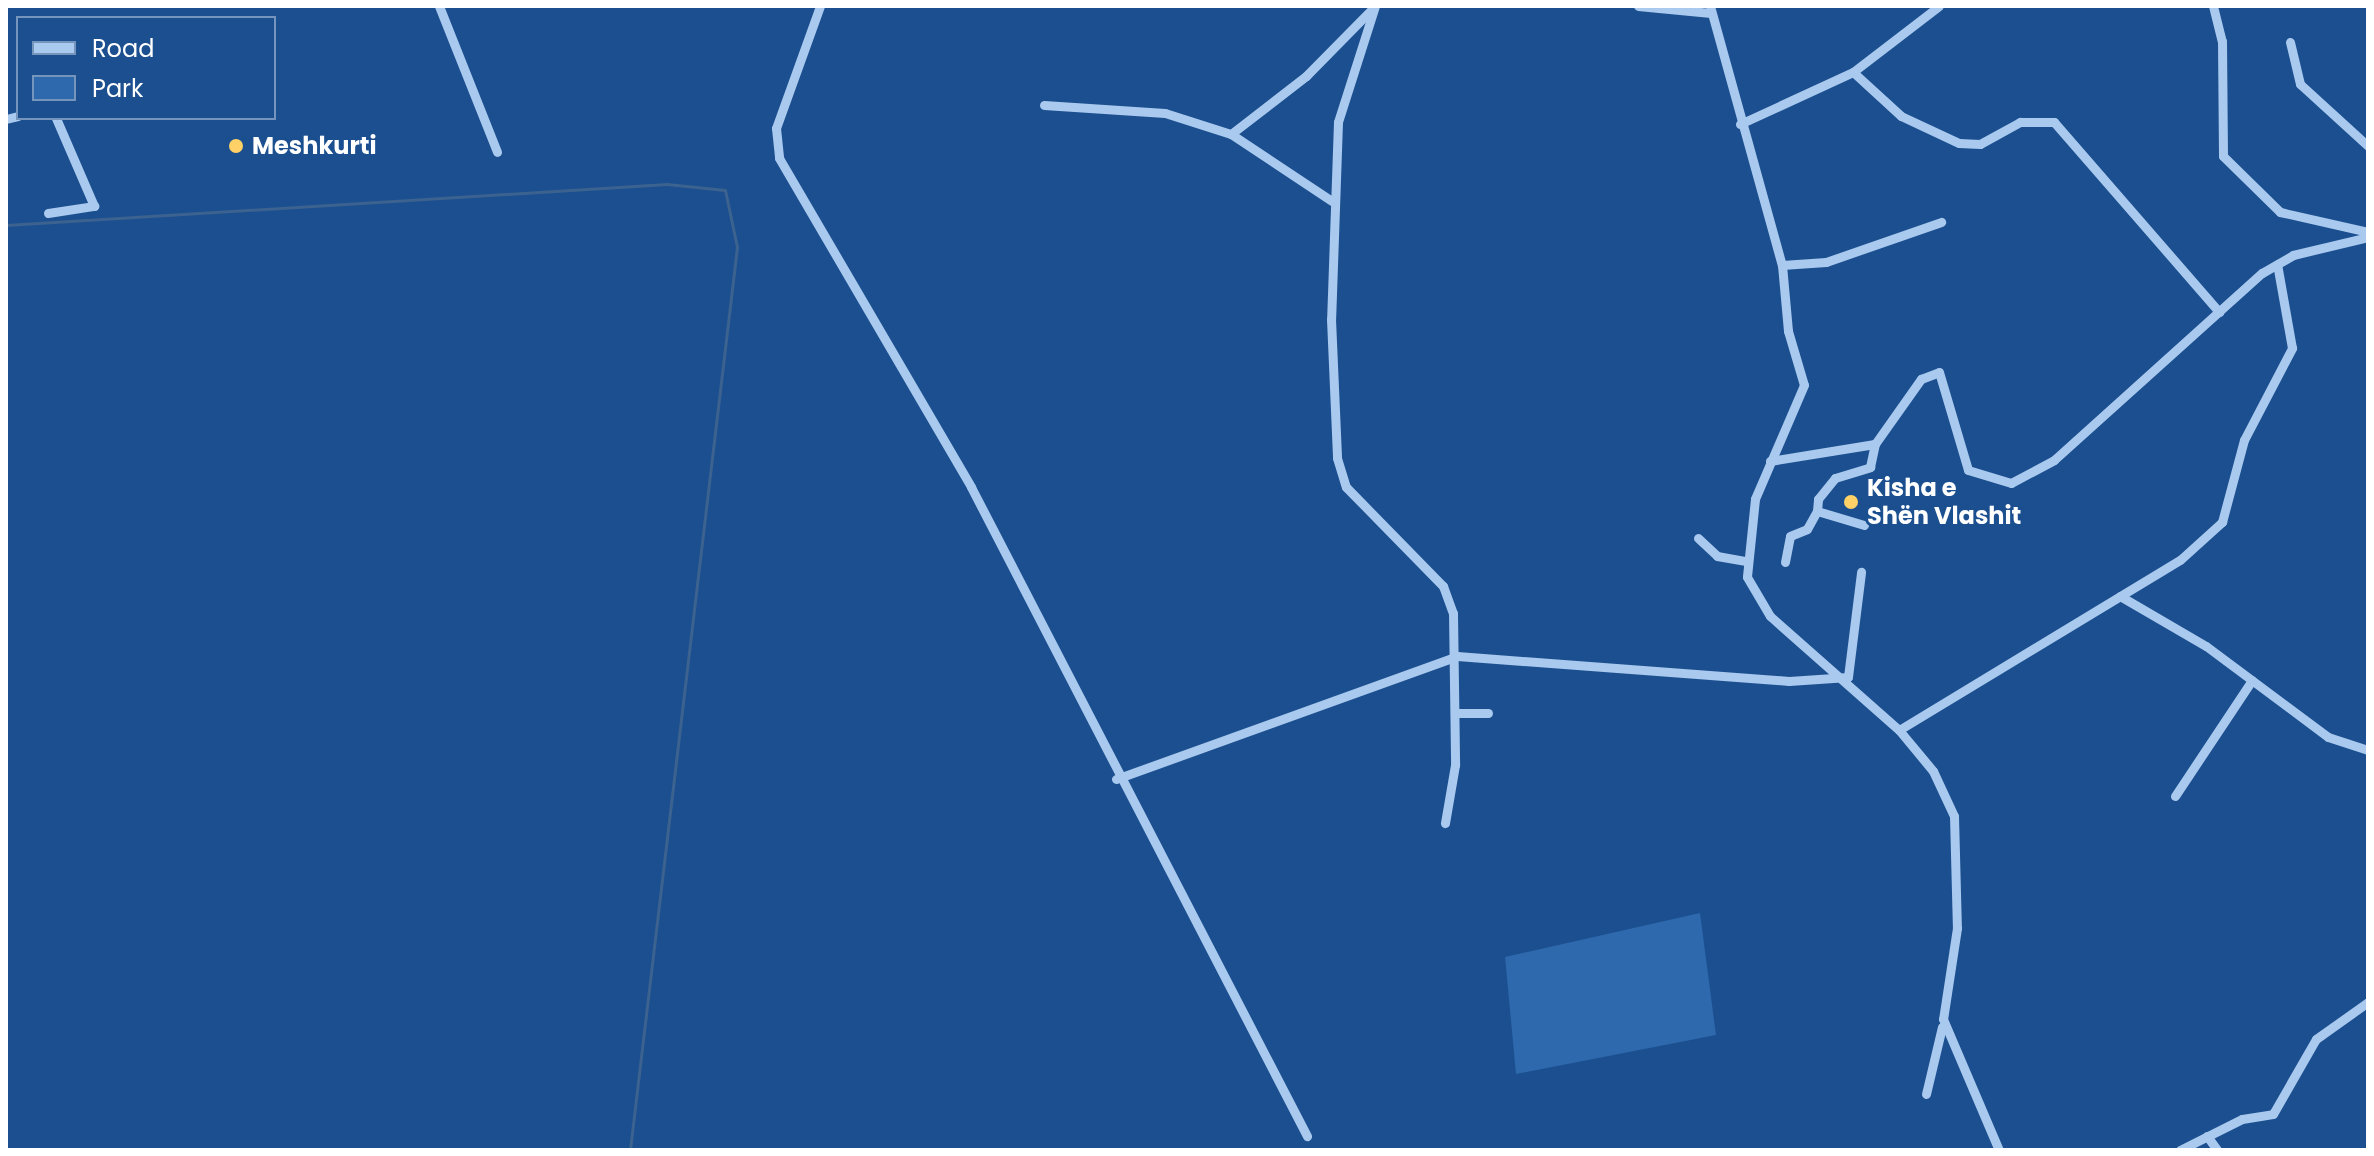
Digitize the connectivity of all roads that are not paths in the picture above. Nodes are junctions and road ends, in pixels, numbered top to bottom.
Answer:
1 (439, 6) edge
2 (820, 6) edge
3 (1371, 6) edge
4 (1638, 6) edge
5 (1939, 6) edge
6 (2213, 6) edge
7 (1710, 10) edge
8 (2290, 42) dead end
9 (1853, 72) junction
10 (1044, 105) dead end
11 (57, 120) edge
12 (1740, 124) junction
13 (1231, 134) junction
14 (2368, 146) edge
15 (497, 152) dead end
16 (1332, 201) junction
17 (48, 213) dead end
18 (1941, 222) dead end
19 (2368, 234) edge
20 (2277, 264) junction
21 (1782, 265) junction
22 (2219, 312) junction
23 (1875, 444) junction
24 (1770, 461) junction
25 (1817, 511) junction
26 (1864, 525) dead end
27 (1698, 538) dead end
28 (1745, 561) junction
29 (1785, 562) dead end
30 (1861, 572) dead end
31 (2120, 596) junction
32 (1457, 656) junction
33 (1848, 677) junction
34 (2252, 680) junction
35 (1456, 713) junction
36 (1488, 713) dead end
37 (1899, 730) junction
38 (2368, 750) edge
39 (1116, 779) junction
40 (2175, 796) dead end
41 (1445, 823) dead end
42 (2368, 1002) edge
43 (1943, 1019) junction
44 (1926, 1094) dead end
45 (1307, 1136) dead end
46 (2207, 1136) junction
47 (1999, 1150) edge
48 (2180, 1150) edge
49 (2217, 1150) edge

1 - 15 street
2 - 39 street
3 - 13 street
3 - 16 street
4 - 7 street
5 - 9 street
6 - 19 street
7 - 12 street
8 - 14 street
9 - 12 street
9 - 22 street
10 - 13 street
11 - 17 street
12 - 21 street
13 - 16 street
16 - 32 street
18 - 21 street
19 - 20 street
20 - 22 street
20 - 31 street
21 - 24 street
22 - 23 street
23 - 24 street
23 - 25 street
24 - 28 street
25 - 26 street
25 - 29 street
27 - 28 street
28 - 33 street
30 - 33 street
31 - 34 street
31 - 37 street
32 - 33 street
32 - 35 street
32 - 39 street
33 - 37 street
34 - 38 street
34 - 40 street
35 - 36 street
35 - 41 street
37 - 43 street
39 - 45 street
42 - 46 street
43 - 44 street
43 - 47 street
46 - 48 street
46 - 49 street

